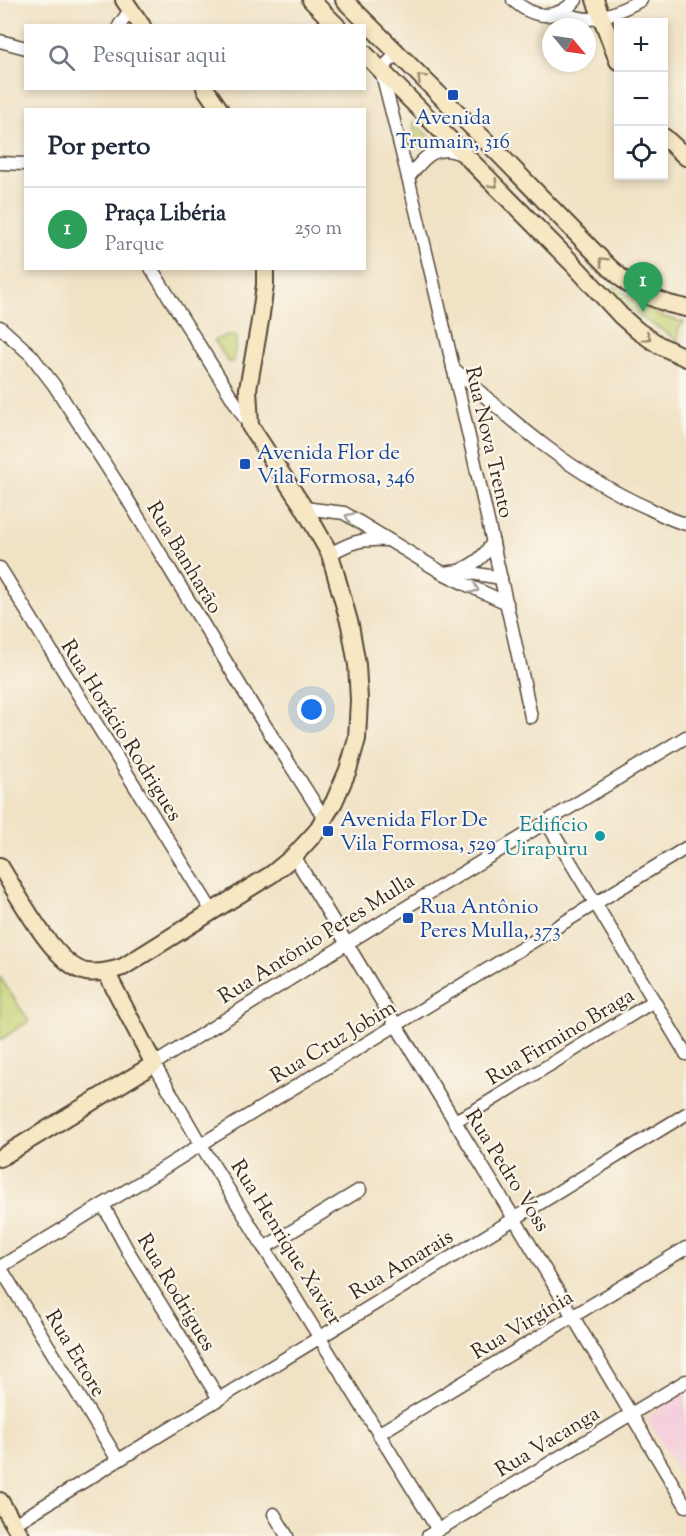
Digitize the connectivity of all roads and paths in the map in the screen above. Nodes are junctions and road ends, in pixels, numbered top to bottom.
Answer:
1 (311, 0) edge
2 (344, 0) edge
3 (513, 0) edge
4 (576, 0) edge
5 (595, 0) edge
6 (641, 0) edge
7 (127, 5) edge
8 (560, 13) junction
9 (601, 16) junction
10 (120, 24) edge
11 (141, 24) edge
12 (335, 24) edge
13 (0, 41) edge
14 (24, 47) edge
15 (614, 50) edge
16 (397, 53) junction
17 (366, 55) edge
18 (381, 70) junction
19 (206, 90) edge
20 (219, 108) edge
21 (668, 141) edge
22 (468, 157) junction
23 (686, 157) edge
24 (0, 164) edge
25 (24, 164) edge
26 (408, 177) junction
27 (152, 270) edge
28 (265, 270) edge
29 (686, 308) edge
30 (0, 327) edge
31 (686, 358) edge
32 (453, 368) junction
33 (250, 426) junction
34 (304, 508) junction
35 (686, 524) edge
36 (389, 540) junction
37 (493, 542) junction
38 (330, 555) junction
39 (0, 568) edge
40 (459, 571) junction
41 (443, 573) junction
42 (501, 578) junction
43 (507, 603) junction
44 (531, 717) dead end
45 (686, 737) edge
46 (324, 818) junction
47 (547, 823) junction
48 (686, 848) edge
49 (294, 856) junction
50 (0, 866) edge
51 (595, 903) junction
52 (212, 911) junction
53 (346, 944) junction
54 (106, 972) junction
55 (654, 1001) junction
56 (396, 1025) junction
57 (686, 1054) edge
58 (154, 1064) junction
59 (686, 1114) edge
60 (454, 1121) junction
61 (201, 1144) junction
62 (0, 1158) edge
63 (360, 1190) dead end
64 (102, 1205) junction
65 (514, 1218) junction
66 (264, 1248) junction
67 (686, 1248) edge
68 (0, 1267) edge
69 (574, 1316) junction
70 (319, 1337) junction
71 (686, 1381) edge
72 (219, 1399) junction
73 (631, 1414) junction
74 (378, 1434) junction
75 (118, 1461) junction
76 (0, 1501) edge
77 (686, 1506) edge
78 (274, 1514) dead end
79 (18, 1530) edge
80 (433, 1533) edge
81 (287, 1536) edge

1 - 12 street
2 - 16 street
3 - 8 street
4 - 8 street
5 - 9 street
6 - 9 street
7 - 10 street
7 - 11 street
8 - 9 street
9 - 15 street
13 - 14 street
16 - 18 street
29 -> 16 street
17 - 18 street
18 - 22 street
18 - 26 street, Rua Nova Trento
19 - 20 street
21 - 23 street
22 - 26 street
22 -> 31 street
24 - 25 street
26 - 32 street, Rua Nova Trento
27 - 33 street
28 - 33 street
30 - 46 street, Rua Banharão
32 - 35 street
32 - 37 street, Rua Nova Trento
33 - 34 street
36 -> 34 street
34 - 38 street
36 - 38 street
36 - 41 street
37 - 40 street
37 - 42 street, Rua Nova Trento
38 - 46 street
39 - 52 street, Rua Horácio Rodrigues
40 - 41 street
40 - 42 street
41 -> 43 street
42 - 43 street, Rua Nova Trento
43 - 44 street, Rua Nova Trento
45 - 47 street, Rua Antônio Peres Mulla
46 - 49 street
47 - 51 street
47 - 53 street, Rua Antônio Peres Mulla
48 - 51 street, Rua Cruz Jobim
49 - 52 street
49 - 53 street, Rua Pedro Voss
50 - 54 street
51 - 55 street
51 - 56 street, Rua Cruz Jobim
52 - 54 street
53 - 56 street, Rua Pedro Voss
53 - 58 street, Rua Antônio Peres Mulla
54 - 58 street, Rua Henrique Xavier
55 - 57 street
55 - 60 street, Rua Firmino Braga
56 - 60 street, Rua Pedro Voss
56 - 61 street, Rua Cruz Jobim
58 - 61 street, Rua Henrique Xavier
58 - 62 street, Rua Antônio Peres Mulla
59 - 65 street, Rua Amarais
60 - 65 street, Rua Pedro Voss
61 - 64 street, Rua Cruz Jobim
61 - 66 street, Rua Henrique Xavier
63 - 66 street
64 - 68 street, Rua Cruz Jobim
64 - 72 street, Rua Rodrigues
65 - 69 street, Rua Pedro Voss
65 - 70 street, Rua Amarais
66 - 70 street, Rua Henrique Xavier
67 - 69 street, Rua Virgínia
68 - 75 street, Rua Ettore
69 - 73 street, Rua Pedro Voss
69 - 74 street, Rua Virgínia
70 - 72 street, Rua Amarais
70 - 74 street, Rua Henrique Xavier
71 - 73 street, Rua Vacanga
72 - 75 street, Rua Amarais
73 - 77 street, Rua Pedro Voss
73 - 80 street, Rua Vacanga
74 - 80 street, Rua Henrique Xavier
75 - 79 street, Rua Amarais
76 - 79 street
78 - 81 street

